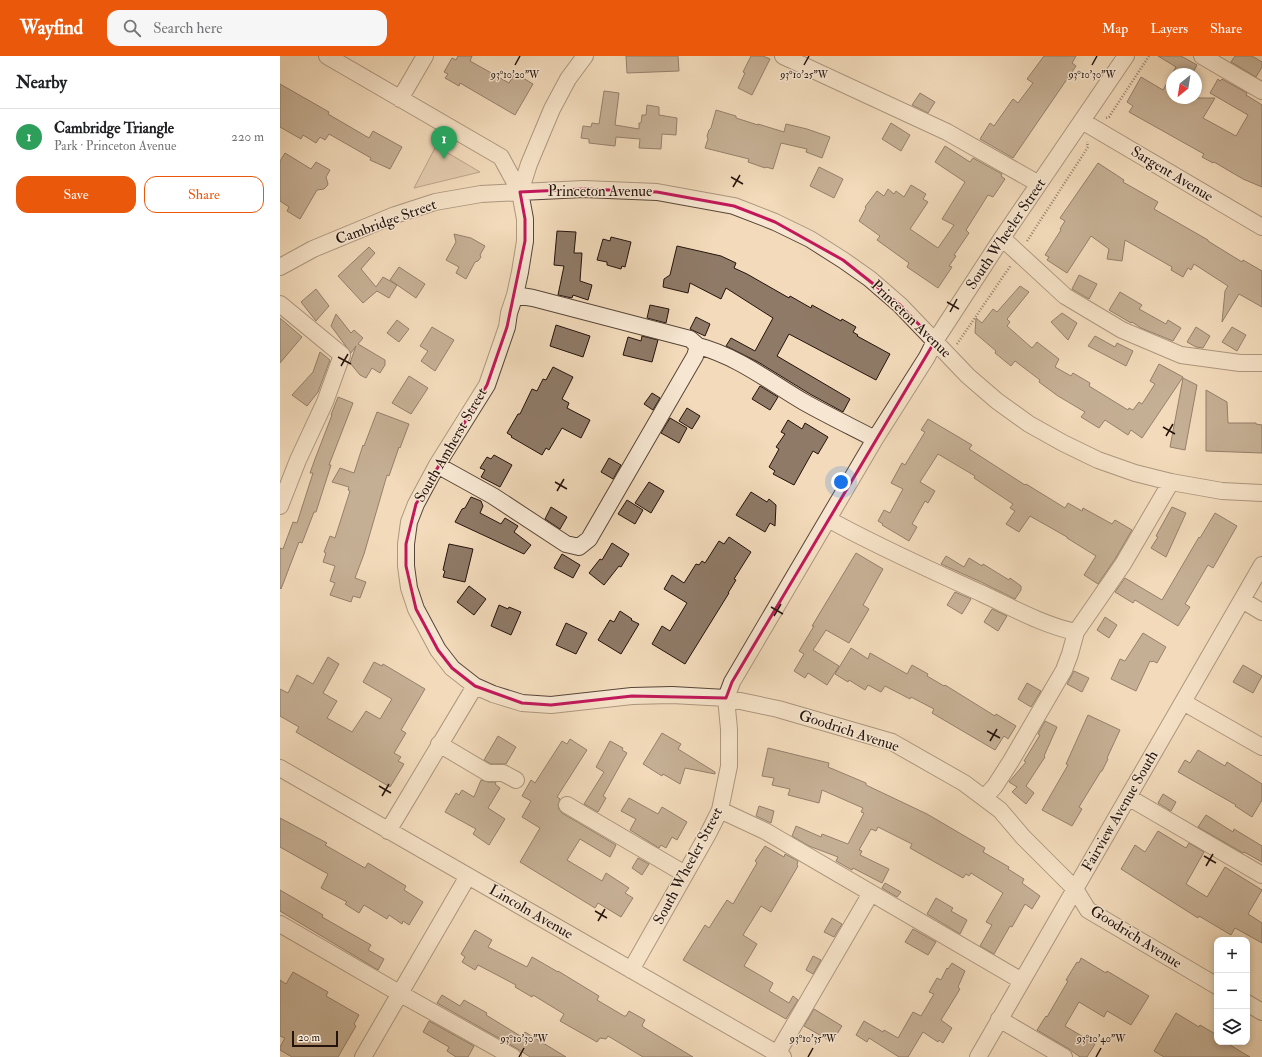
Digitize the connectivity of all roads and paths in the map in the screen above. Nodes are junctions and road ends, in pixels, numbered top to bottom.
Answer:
1 (327, 56) edge
2 (425, 56) edge
3 (586, 56) edge
4 (783, 56) edge
5 (1126, 56) edge
6 (1149, 56) edge
7 (1202, 56) edge
8 (1262, 91) edge
9 (400, 99) junction
10 (1104, 118) dead end
11 (1082, 121) junction
12 (1039, 184) junction
13 (520, 192) junction
14 (1262, 227) edge
15 (1002, 238) junction
16 (280, 268) edge
17 (515, 295) junction
18 (280, 304) edge
19 (935, 340) junction
20 (698, 346) junction
21 (1262, 363) edge
22 (875, 439) junction
23 (437, 465) junction
24 (1170, 482) junction
25 (1262, 493) edge
26 (280, 506) edge
27 (828, 519) junction
28 (1262, 565) edge
29 (1242, 600) junction
30 (1262, 612) edge
31 (1076, 632) junction
32 (475, 686) junction
33 (726, 698) junction
34 (1183, 702) junction
35 (440, 744) junction
36 (1262, 747) edge
37 (280, 768) edge
38 (516, 780) dead end
39 (1128, 797) junction
40 (984, 798) junction
41 (567, 805) dead end
42 (720, 810) junction
43 (388, 831) junction
44 (686, 874) junction
45 (1262, 875) edge
46 (468, 876) junction
47 (1075, 889) junction
48 (871, 893) junction
49 (280, 924) edge
50 (631, 970) junction
51 (1022, 981) junction
52 (1214, 984) edge
53 (400, 993) junction
54 (1250, 1005) edge
55 (1262, 1012) edge
56 (999, 1020) junction
57 (780, 1055) edge
58 (363, 1057) edge
59 (513, 1057) edge
60 (978, 1057) edge
61 (1064, 1057) edge

1 - 9 street
2 - 9 street
3 - 13 street, South Amherst Street
4 - 12 street
5 - 11 street, South Wheeler Street
6 - 10 path
7 - 8 street
9 - 13 street
11 - 12 street, South Wheeler Street
11 - 14 street, Sargent Avenue
12 - 15 street, South Wheeler Street
13 - 16 street, Cambridge Street
13 - 17 street, South Amherst Street
13 - 19 street, Princeton Avenue
15 - 19 street, South Wheeler Street
15 - 21 street
17 - 20 street
17 - 23 street, South Amherst Street
18 - 26 street
19 - 22 street, South Wheeler Street
19 - 24 street, Princeton Avenue
20 - 22 street
20 - 23 street
22 - 27 street, South Wheeler Street
23 - 32 street, South Amherst Street
24 - 25 street, Princeton Avenue
24 - 31 street
27 - 31 street
27 - 33 street, South Wheeler Street
28 - 29 street, Fairview Avenue South
29 - 30 street
29 - 34 street, Fairview Avenue South
31 - 40 street
32 - 33 street, Goodrich Avenue
32 - 35 street
33 - 40 street, Goodrich Avenue
33 - 42 street, South Wheeler Street
34 - 36 street
34 - 39 street, Fairview Avenue South
35 - 38 street
35 - 43 street
37 - 43 street, Lincoln Avenue
39 - 45 street
39 - 47 street, Fairview Avenue South
40 - 47 street, Goodrich Avenue
41 - 44 street
42 - 44 street, South Wheeler Street
42 - 48 street
43 - 46 street, Lincoln Avenue
44 - 50 street, South Wheeler Street
46 - 50 street, Lincoln Avenue
46 - 53 street
47 - 51 street, Fairview Avenue South
47 - 52 street, Goodrich Avenue
48 - 51 street
48 - 57 street
49 - 53 street
50 - 57 street, Lincoln Avenue
51 - 56 street, Fairview Avenue South
53 - 58 street
53 - 59 street
54 - 55 street
56 - 60 street, Fairview Avenue South
56 - 61 street

